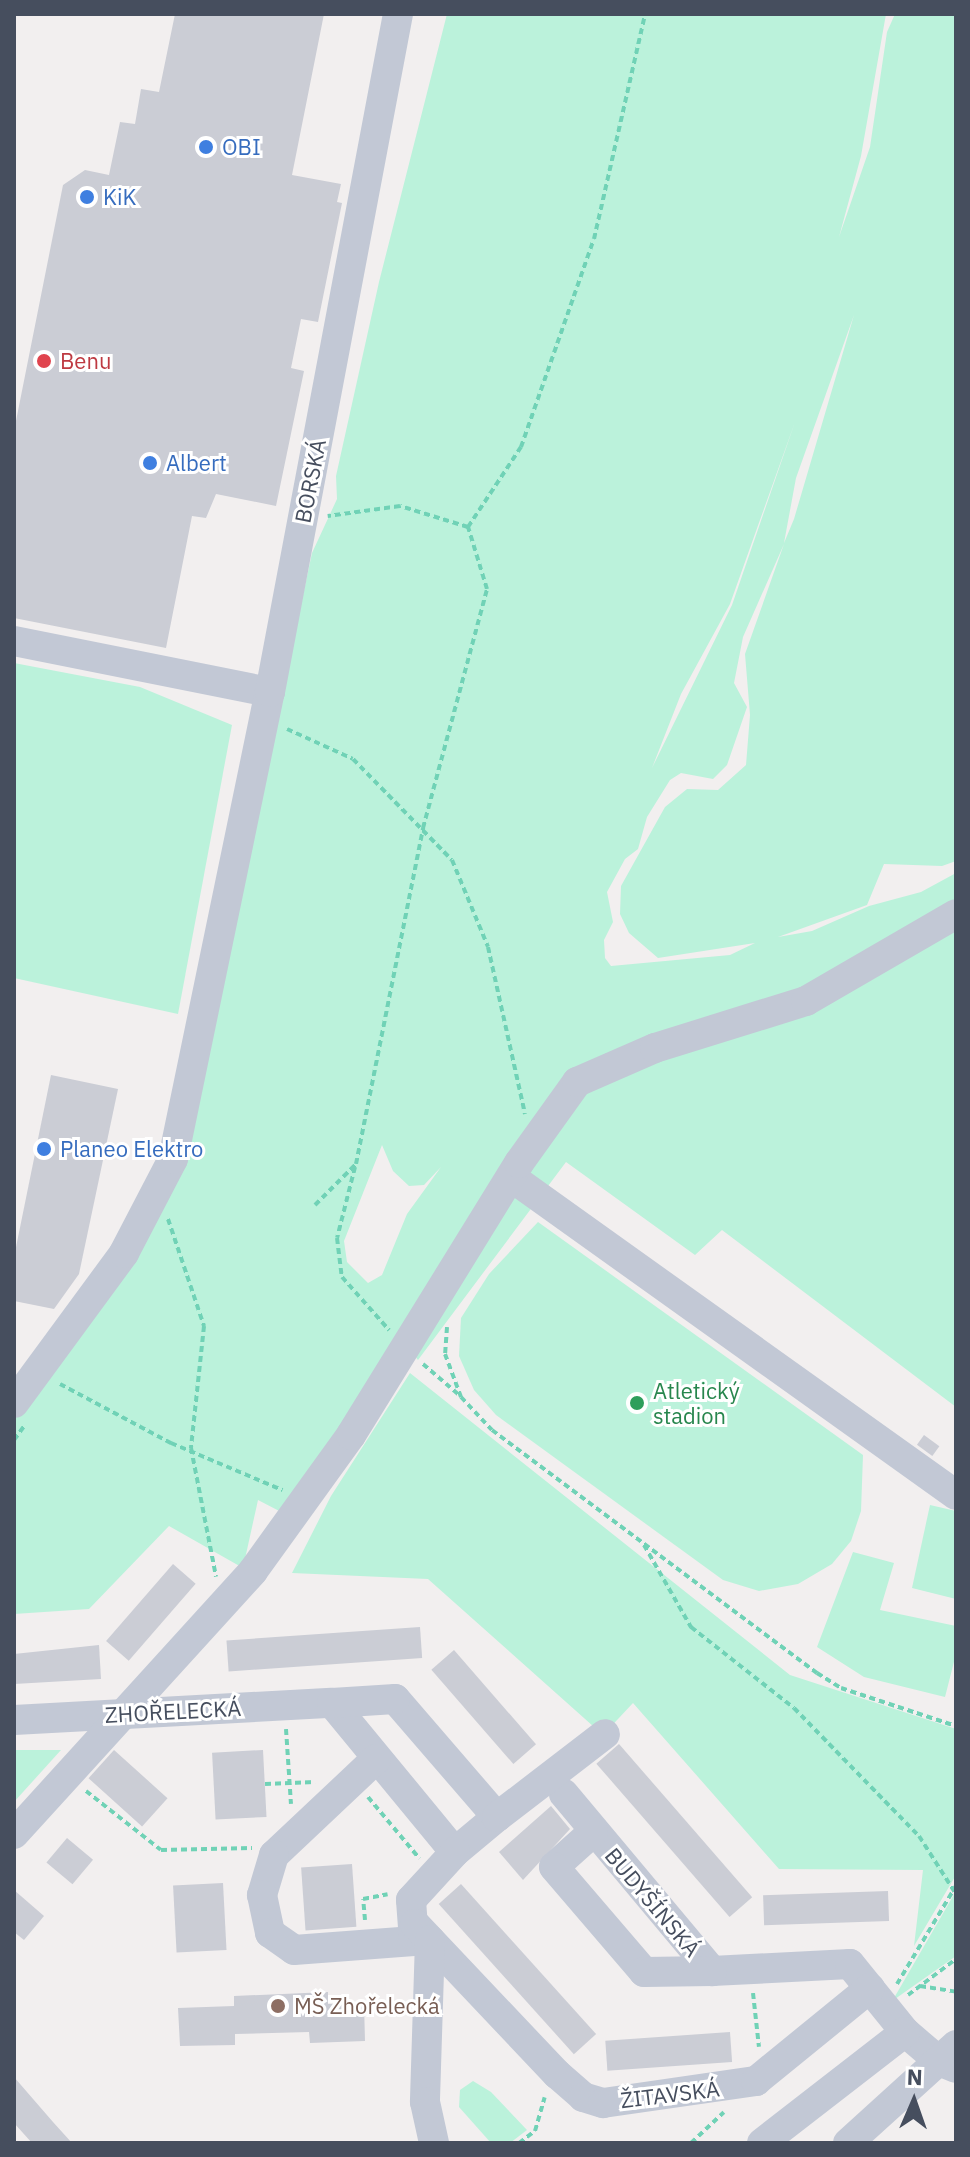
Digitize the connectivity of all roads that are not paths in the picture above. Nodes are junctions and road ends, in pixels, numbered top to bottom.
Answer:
1 (398, 14) edge
2 (14, 641) edge
3 (266, 706) junction
4 (956, 914) edge
5 (511, 1177) junction
6 (14, 1403) edge
7 (956, 1495) edge
8 (332, 1703) junction
9 (126, 1713) junction
10 (14, 1720) edge
11 (605, 1734) dead end
12 (376, 1759) junction
13 (564, 1794) dead end
14 (497, 1817) junction
15 (593, 1832) junction
16 (14, 1834) edge
17 (455, 1852) junction
18 (420, 1935) junction
19 (712, 1971) junction
20 (877, 1998) junction
21 (905, 2032) junction
22 (950, 2058) edge
23 (434, 2143) edge
24 (762, 2143) edge
25 (848, 2143) edge

1 - 3 street, BORSKÁ
2 - 3 street
3 - 6 street, BORSKÁ
4 - 5 street
5 - 7 street
5 - 9 street
8 - 9 street, ZHOŘELECKÁ
8 - 12 street
8 - 14 street, ZHOŘELECKÁ
9 - 10 street, ZHOŘELECKÁ
9 - 16 street
11 - 14 street
12 - 17 street
12 - 18 street
13 - 15 street, BUDYŠÍNSKÁ
14 - 17 street
15 - 19 street, BUDYŠÍNSKÁ
15 - 19 street, BUDYŠÍNSKÁ
17 - 18 street
18 - 20 street, ŽITAVSKÁ
18 - 23 street
19 - 20 street, BUDYŠÍNSKÁ
20 - 21 street, BUDYŠÍNSKÁ
21 - 22 street, BUDYŠÍNSKÁ
21 - 24 street
22 - 25 street

